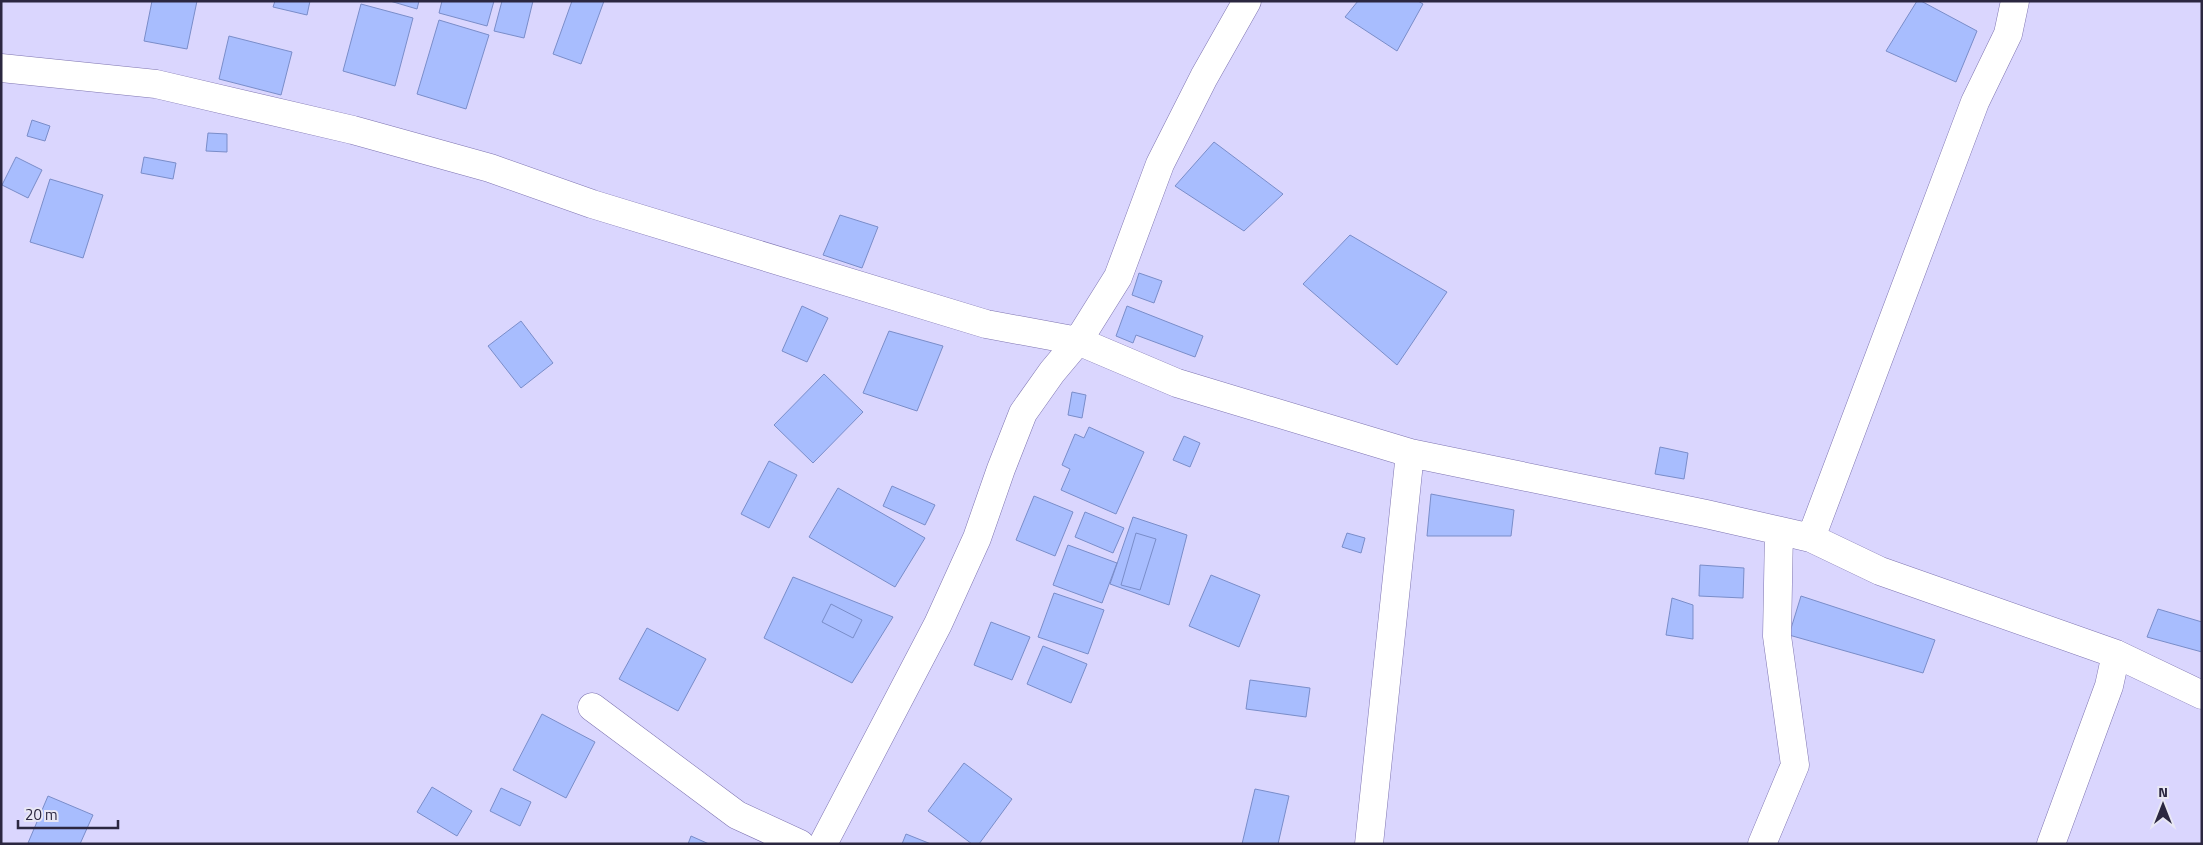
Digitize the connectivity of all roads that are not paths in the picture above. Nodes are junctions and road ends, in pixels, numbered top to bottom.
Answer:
1 (1247, 1) edge
2 (2014, 1) edge
3 (1, 68) edge
4 (1078, 341) junction
5 (1410, 453) junction
6 (1779, 531) junction
7 (1811, 538) junction
8 (2116, 654) junction
9 (2202, 694) edge
10 (592, 708) dead end
11 (800, 844) edge
12 (823, 844) edge
13 (1369, 844) edge
14 (1762, 844) edge
15 (2051, 844) edge

1 - 4 street
2 - 7 street
3 - 4 street
4 - 5 street
4 - 12 street
5 - 6 street
5 - 13 street
6 - 7 street
6 - 14 street
7 - 8 street
8 - 9 street
8 - 15 street
10 - 11 street

